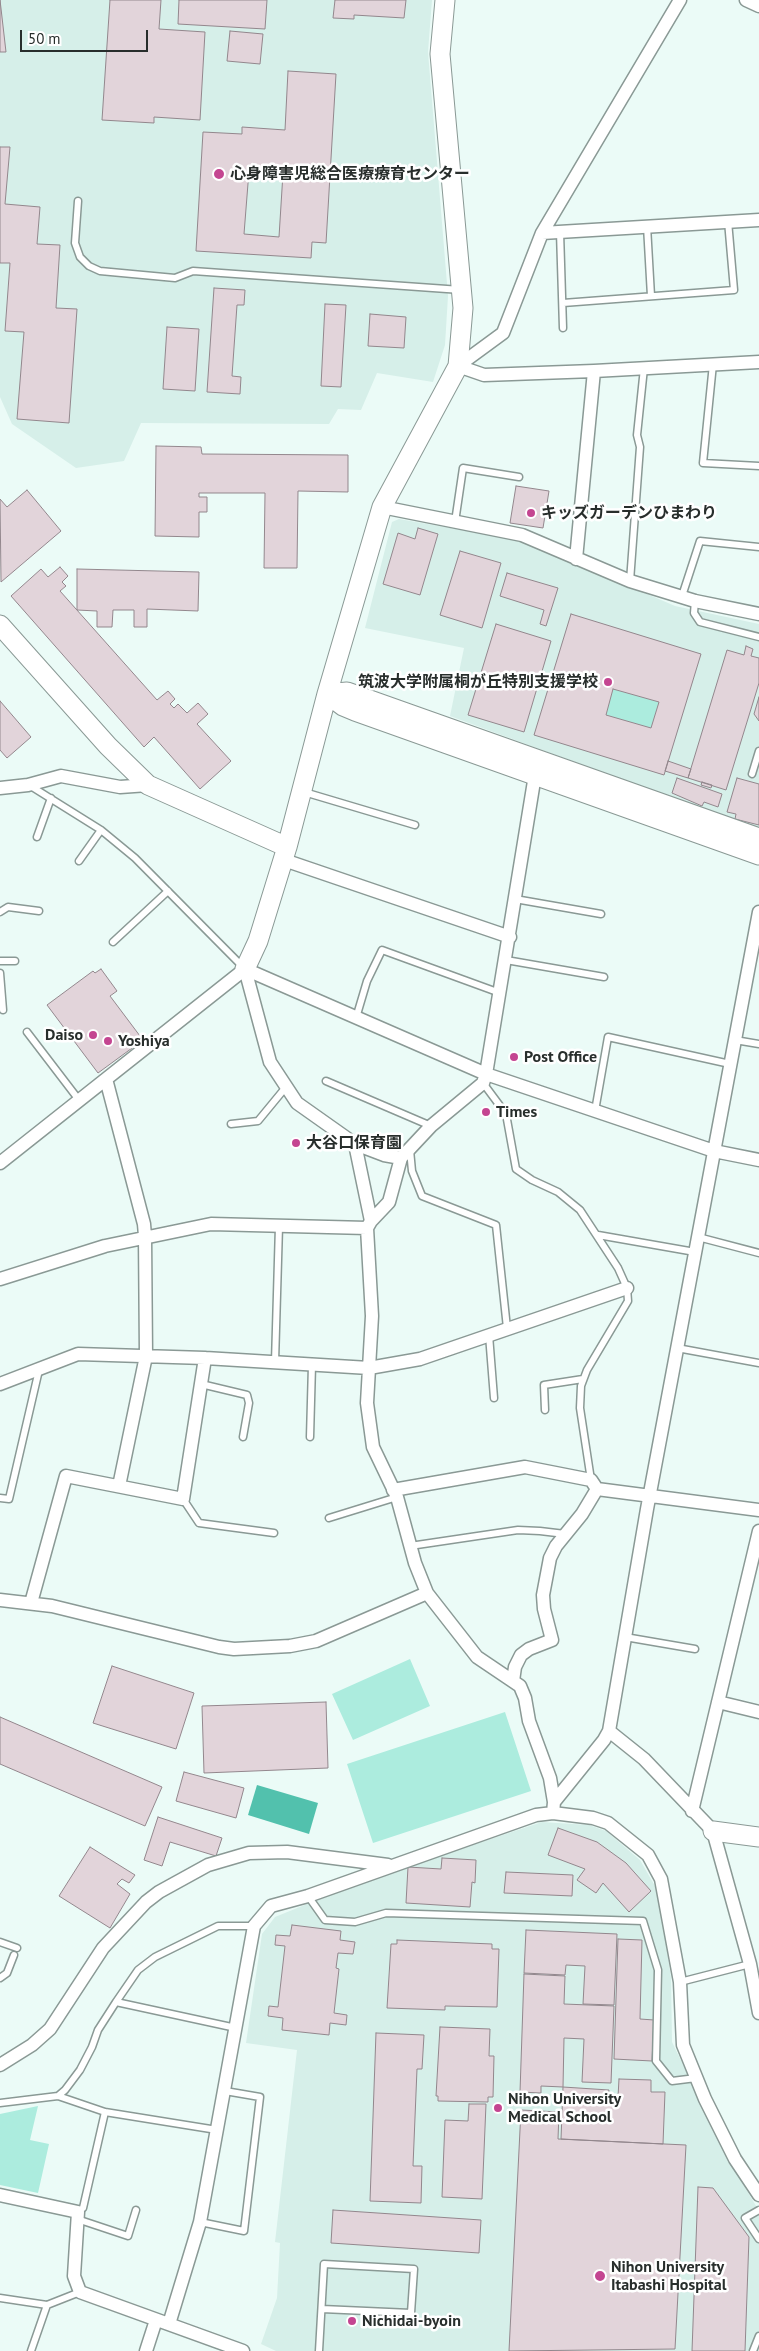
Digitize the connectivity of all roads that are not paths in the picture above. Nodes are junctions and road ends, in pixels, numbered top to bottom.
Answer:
1 (444, 0) edge
2 (680, 0) edge
3 (746, 0) edge
4 (759, 6) edge
5 (78, 201) dead end
6 (759, 220) edge
7 (728, 221) junction
8 (648, 226) junction
9 (560, 232) junction
10 (542, 233) junction
11 (462, 290) junction
12 (651, 296) junction
13 (563, 303) junction
14 (563, 328) dead end
15 (759, 362) edge
16 (713, 364) junction
17 (458, 366) junction
18 (644, 368) junction
19 (594, 371) junction
20 (759, 466) edge
21 (519, 477) dead end
22 (382, 506) junction
23 (455, 522) junction
24 (759, 547) edge
25 (576, 560) junction
26 (630, 580) junction
27 (682, 596) junction
28 (695, 601) junction
29 (759, 614) edge
30 (0, 625) edge
31 (759, 637) edge
32 (327, 694) junction
33 (759, 752) edge
34 (536, 768) junction
35 (752, 774) dead end
36 (28, 784) junction
37 (148, 785) junction
38 (0, 788) edge
39 (302, 792) junction
40 (51, 798) junction
41 (415, 826) dead end
42 (101, 830) junction
43 (37, 837) dead end
44 (759, 838) edge
45 (285, 853) junction
46 (759, 855) edge
47 (79, 862) dead end
48 (168, 891) junction
49 (515, 899) junction
50 (39, 911) dead end
51 (0, 912) edge
52 (759, 912) edge
53 (601, 914) dead end
54 (510, 937) junction
55 (113, 942) dead end
56 (506, 960) junction
57 (0, 961) edge
58 (15, 961) dead end
59 (244, 969) junction
60 (0, 973) edge
61 (604, 977) dead end
62 (500, 994) junction
63 (12, 1008) dead end
64 (2, 1010) edge
65 (356, 1018) junction
66 (27, 1032) dead end
67 (735, 1040) junction
68 (759, 1044) edge
69 (730, 1064) junction
70 (106, 1079) junction
71 (485, 1079) junction
72 (326, 1081) dead end
73 (286, 1087) junction
74 (79, 1100) junction
75 (595, 1111) junction
76 (231, 1124) dead end
77 (431, 1126) junction
78 (355, 1144) junction
79 (714, 1151) junction
80 (406, 1153) junction
81 (759, 1160) edge
82 (0, 1163) edge
83 (369, 1224) junction
84 (278, 1226) junction
85 (598, 1235) junction
86 (145, 1236) junction
87 (698, 1237) junction
88 (695, 1252) junction
89 (759, 1253) edge
90 (0, 1279) edge
91 (627, 1288) junction
92 (507, 1328) junction
93 (489, 1334) junction
94 (677, 1348) junction
95 (146, 1356) junction
96 (205, 1358) junction
97 (275, 1362) junction
98 (759, 1363) edge
99 (312, 1364) junction
100 (40, 1368) junction
101 (369, 1368) junction
102 (583, 1380) junction
103 (0, 1384) edge
104 (201, 1384) junction
105 (494, 1398) dead end
106 (545, 1410) dead end
107 (243, 1437) dead end
108 (310, 1437) dead end
109 (594, 1485) junction
110 (119, 1486) junction
111 (395, 1494) junction
112 (649, 1495) junction
113 (0, 1498) edge
114 (182, 1499) junction
115 (759, 1510) edge
116 (329, 1518) dead end
117 (759, 1531) edge
118 (274, 1533) dead end
119 (565, 1534) junction
120 (409, 1546) junction
121 (426, 1593) junction
122 (0, 1600) edge
123 (31, 1602) junction
124 (625, 1637) junction
125 (695, 1649) dead end
126 (513, 1681) junction
127 (718, 1702) junction
128 (759, 1712) edge
129 (609, 1730) junction
130 (553, 1808) junction
131 (692, 1811) junction
132 (713, 1831) junction
133 (759, 1837) edge
134 (391, 1865) junction
135 (308, 1896) junction
136 (254, 1926) junction
137 (0, 1942) edge
138 (17, 1948) dead end
139 (14, 1955) dead end
140 (750, 1964) junction
141 (0, 1978) edge
142 (680, 1982) junction
143 (116, 2002) junction
144 (759, 2013) edge
145 (236, 2028) junction
146 (0, 2065) edge
147 (696, 2078) junction
148 (225, 2091) junction
149 (58, 2096) junction
150 (0, 2103) edge
151 (105, 2112) junction
152 (217, 2130) junction
153 (759, 2195) edge
154 (0, 2196) edge
155 (136, 2210) dead end
156 (759, 2210) edge
157 (78, 2216) junction
158 (200, 2222) junction
159 (759, 2239) edge
160 (80, 2292) junction
161 (0, 2298) edge
162 (47, 2305) junction
163 (322, 2309) junction
164 (156, 2320) junction
165 (169, 2324) junction
166 (759, 2336) edge
167 (31, 2351) edge
168 (146, 2351) edge
169 (243, 2351) edge
170 (319, 2351) edge
171 (753, 2351) edge

1 - 11 street
2 - 10 street
3 - 4 street
5 - 11 lane
6 - 7 street
7 - 8 street
7 - 12 lane
8 - 9 street
8 - 12 lane
9 - 10 street
9 - 13 lane
10 - 17 street
11 - 17 street
12 - 13 lane
13 - 14 lane
15 - 16 street
16 - 18 street
16 - 20 lane
17 - 19 street
17 - 22 street
18 - 19 street
18 - 26 lane
19 - 25 street
21 - 23 lane
22 - 23 street
22 - 32 street
23 - 25 street
24 - 27 lane
25 - 26 street
26 - 27 street
27 - 28 street
28 - 29 street
28 - 31 lane
30 - 37 street
32 - 34 street
32 - 39 street
33 - 35 lane
34 - 44 street
34 - 46 street
34 - 49 street
36 - 37 street
36 - 38 street
36 - 40 lane
37 - 45 street
39 - 41 lane
39 - 45 street
40 - 42 lane
40 - 43 lane
42 - 47 lane
42 - 48 lane
45 - 54 street
45 - 59 street
48 - 55 lane
48 - 59 lane
49 - 53 lane
49 - 54 street
50 - 51 lane
52 - 67 street
54 - 56 street
56 - 61 lane
56 - 62 street
57 - 58 lane
59 - 65 street
59 - 70 street
59 - 73 street
60 - 64 lane
62 - 65 lane
62 - 71 street
63 - 64 lane
65 - 71 street
66 - 74 lane
67 - 68 lane
67 - 69 street
69 - 75 lane
69 - 79 street
70 - 74 street
70 - 86 street
71 - 75 street
71 - 77 street
71 - 85 lane
72 - 77 lane
73 - 76 lane
73 - 78 street
74 - 82 street
75 - 79 street
77 - 80 street
78 - 80 street
78 - 83 street
79 - 81 street
79 - 87 street
80 - 83 street
80 - 92 lane
83 - 84 street
83 - 101 street
84 - 86 street
84 - 97 lane
85 - 88 lane
85 - 91 lane
86 - 90 street
86 - 95 street
87 - 88 street
87 - 89 lane
88 - 94 street
91 - 92 street
91 - 102 lane
92 - 93 street
93 - 101 street
93 - 105 lane
94 - 98 lane
94 - 112 street
95 - 96 street
95 - 100 street
95 - 110 street
96 - 97 street
96 - 104 street
97 - 99 street
99 - 101 street
99 - 108 lane
100 - 103 street
100 - 113 lane
101 - 111 street
102 - 106 lane
102 - 109 lane
104 - 107 lane
104 - 114 street
109 - 111 street
109 - 112 street
109 - 119 street
110 - 114 street
110 - 123 street
111 - 116 lane
111 - 120 street
112 - 115 street
112 - 124 street
114 - 118 lane
117 - 127 street
119 - 120 lane
119 - 126 street
120 - 121 street
121 - 123 street
121 - 126 street
122 - 123 street
124 - 125 lane
124 - 129 street
126 - 130 street
127 - 128 street
127 - 131 street
129 - 130 street
129 - 131 street
130 - 134 street
130 - 142 street
131 - 132 street
132 - 133 street
132 - 140 street
134 - 135 street
134 - 146 street
135 - 136 street
135 - 147 lane
136 - 143 lane
136 - 145 street
137 - 138 lane
139 - 141 lane
140 - 142 lane
140 - 144 street
142 - 147 street
143 - 145 lane
143 - 149 lane
145 - 148 street
147 - 153 street
148 - 152 street
148 - 158 lane
149 - 150 lane
149 - 151 lane
151 - 152 lane
151 - 157 lane
152 - 158 street
154 - 157 street
155 - 157 lane
156 - 159 lane
157 - 160 street
158 - 165 street
160 - 162 lane
160 - 164 street
161 - 162 lane
162 - 167 lane
163 - 163 lane
163 - 170 lane
164 - 165 street
164 - 168 street
165 - 169 street
166 - 171 lane

